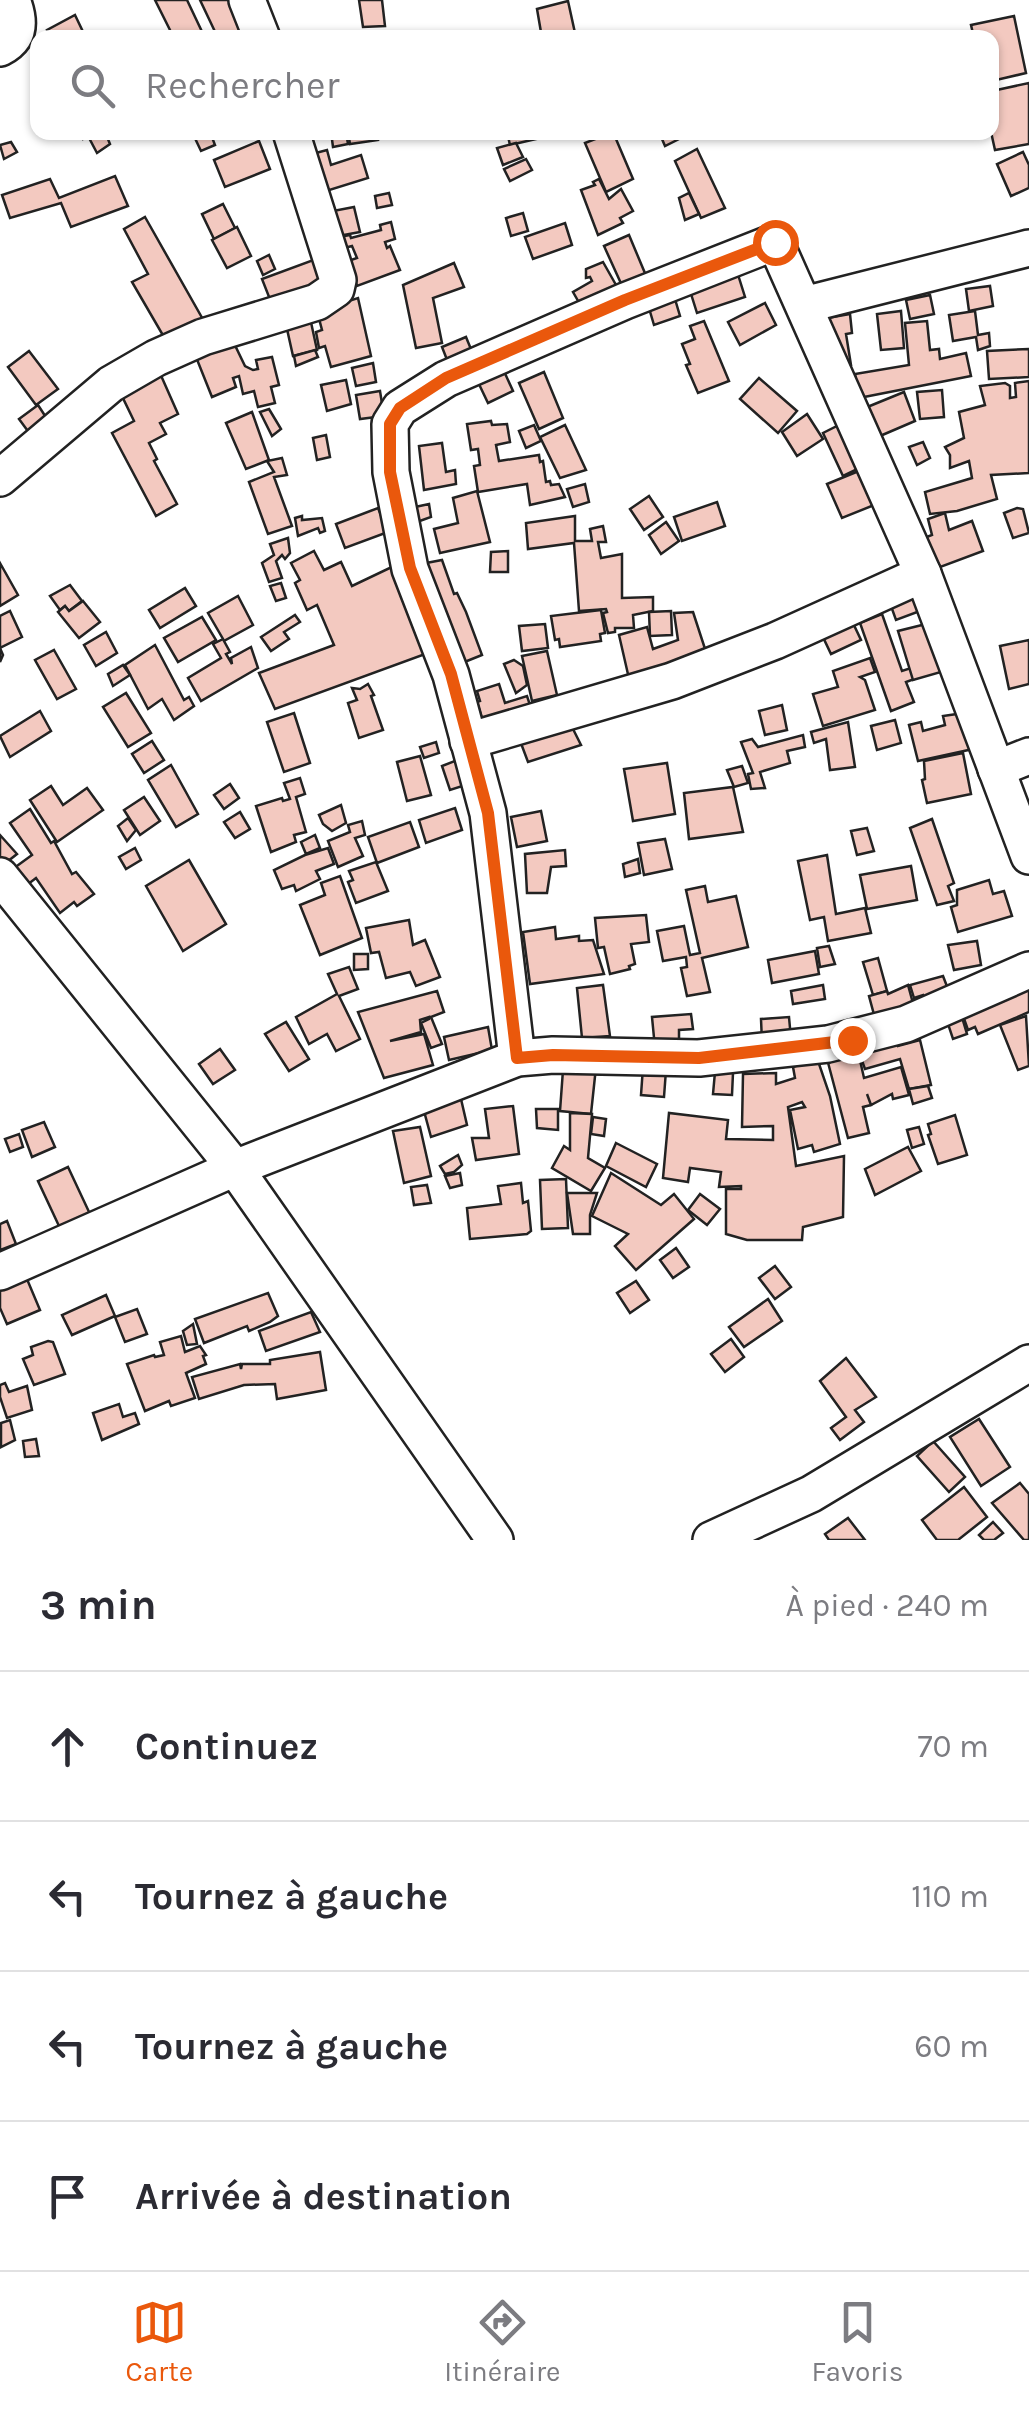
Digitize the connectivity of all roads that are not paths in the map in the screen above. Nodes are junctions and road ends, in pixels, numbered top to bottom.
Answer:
1 (12, 0) edge
2 (247, 0) edge
3 (259, 30) edge
4 (0, 48) edge
5 (294, 140) edge
6 (1029, 248) edge
7 (804, 305) junction
8 (0, 478) edge
9 (923, 574) junction
10 (468, 742) junction
11 (1029, 756) edge
12 (996, 770) junction
13 (1029, 856) edge
14 (0, 876) edge
15 (1029, 970) edge
16 (517, 1058) junction
17 (235, 1168) junction
18 (0, 1272) edge
19 (1029, 1364) edge
20 (716, 1539) edge
21 (495, 1540) edge

1 - 4 street
2 - 3 street
5 - 8 street
6 - 7 street
7 - 9 street
7 - 10 street
9 - 10 street
9 - 12 street
10 - 16 street
11 - 12 street
12 - 13 street
14 - 17 street
15 - 16 street
16 - 17 street
17 - 18 street
17 - 21 street
19 - 20 street

